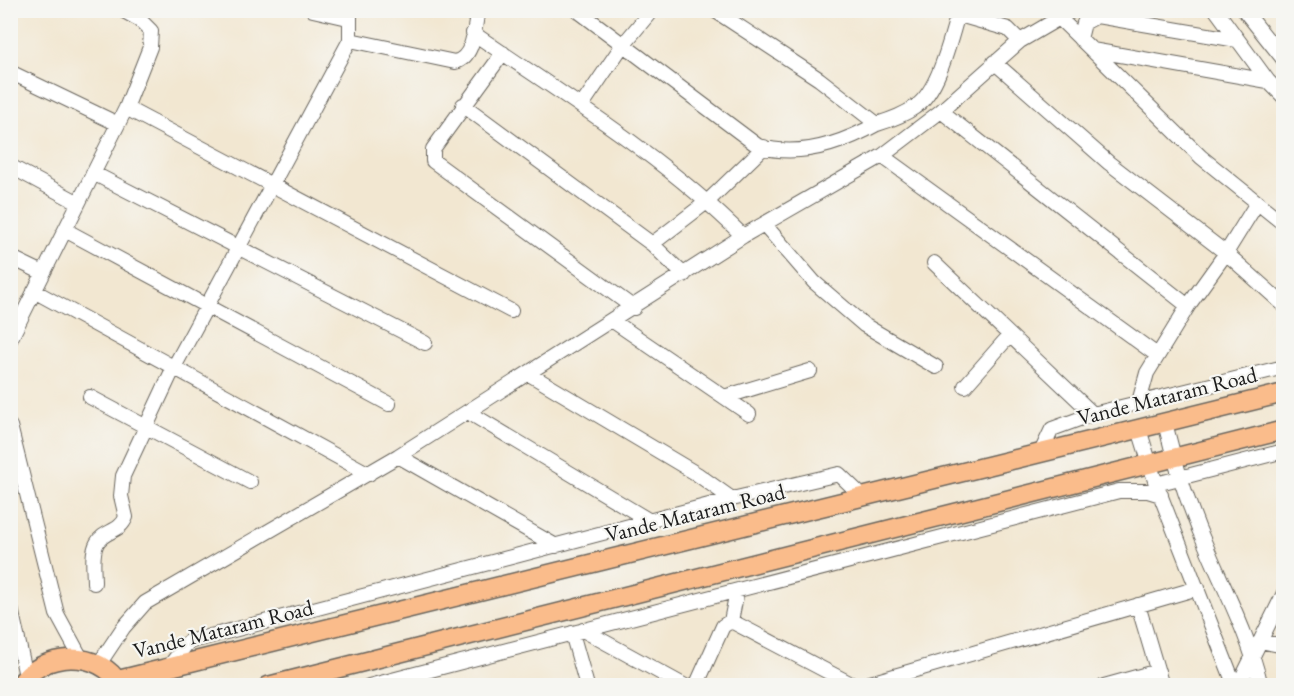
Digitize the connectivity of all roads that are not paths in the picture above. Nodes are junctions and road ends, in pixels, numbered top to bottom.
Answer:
1 (122, 10) edge
2 (313, 10) edge
3 (478, 10) edge
4 (577, 10) edge
5 (652, 10) edge
6 (714, 10) edge
7 (942, 10) edge
8 (1073, 10) edge
9 (1216, 10) edge
10 (1244, 10) edge
11 (958, 13) edge
12 (349, 14) edge
13 (1054, 15) edge
14 (473, 33) junction
15 (1080, 39) junction
16 (350, 40) junction
17 (1237, 40) junction
18 (1020, 41) junction
19 (622, 46) junction
20 (1092, 50) junction
21 (503, 53) junction
22 (1284, 60) edge
23 (994, 62) junction
24 (10, 72) edge
25 (1268, 81) junction
26 (1284, 97) edge
27 (463, 105) junction
28 (582, 105) junction
29 (126, 108) junction
30 (941, 111) junction
31 (118, 124) junction
32 (877, 124) junction
33 (764, 147) junction
34 (882, 156) junction
35 (10, 166) edge
36 (93, 173) junction
37 (273, 185) junction
38 (708, 201) junction
39 (77, 202) junction
40 (1257, 203) junction
41 (764, 224) junction
42 (1284, 224) edge
43 (65, 231) junction
44 (743, 236) junction
45 (652, 244) junction
46 (240, 249) junction
47 (1226, 253) junction
48 (10, 257) edge
49 (934, 263) dead end
50 (43, 273) junction
51 (684, 275) junction
52 (34, 291) junction
53 (1284, 305) edge
54 (1188, 306) junction
55 (207, 307) junction
56 (634, 308) junction
57 (511, 311) dead end
58 (613, 321) junction
59 (1010, 335) junction
60 (10, 340) edge
61 (425, 343) dead end
62 (1157, 355) junction
63 (936, 367) dead end
64 (1284, 367) edge
65 (173, 369) junction
66 (810, 371) dead end
67 (529, 374) junction
68 (965, 386) dead end
69 (1284, 393) edge
70 (90, 397) dead end
71 (724, 398) junction
72 (1139, 402) junction
73 (389, 404) dead end
74 (468, 412) junction
75 (749, 414) dead end
76 (1093, 414) junction
77 (1165, 423) junction
78 (10, 426) edge
79 (147, 429) junction
80 (1139, 429) junction
81 (1284, 430) edge
82 (1042, 450) junction
83 (1284, 451) edge
84 (398, 456) junction
85 (1173, 459) junction
86 (1149, 465) junction
87 (369, 474) junction
88 (1179, 478) junction
89 (250, 482) dead end
90 (1103, 486) junction
91 (1158, 489) junction
92 (862, 497) junction
93 (732, 499) junction
94 (650, 521) junction
95 (555, 546) junction
96 (94, 583) dead end
97 (1198, 588) junction
98 (737, 591) junction
99 (1284, 593) edge
100 (10, 604) edge
101 (1138, 606) junction
102 (731, 621) junction
103 (577, 632) junction
104 (1284, 646) edge
105 (1257, 648) junction
106 (90, 662) junction
107 (168, 668) junction
108 (919, 669) junction
109 (1158, 671) junction
110 (22, 681) edge
111 (120, 683) edge
112 (701, 684) edge
113 (268, 686) edge
114 (369, 686) edge
115 (587, 686) edge
116 (684, 686) edge
117 (855, 686) edge
118 (860, 686) edge
119 (911, 686) edge
120 (1104, 686) edge
121 (1162, 686) edge
122 (1237, 686) edge
123 (1261, 686) edge

1 - 29 street
2 - 12 street
3 - 14 street
4 - 19 street
5 - 19 street
6 - 32 street
7 - 11 street
8 - 13 street
9 - 17 street
10 - 22 street
11 - 18 street
11 - 32 street
12 - 16 street
13 - 15 street
13 - 18 street
14 - 16 street
14 - 21 street
15 - 17 street
15 - 20 street
16 - 37 street
17 - 25 street
18 - 23 street
19 - 28 street
19 - 33 street
20 - 25 street
20 - 40 street
21 - 27 street
21 - 28 street
23 - 30 street
23 - 47 street
24 - 31 street
25 - 26 street
27 - 45 street
27 - 56 street
28 - 38 street
29 - 31 street
29 - 37 street
30 - 34 street
30 - 54 street
31 - 36 street
32 - 33 street
33 - 38 street
34 - 41 street
34 - 62 street
35 - 39 street
36 - 39 street
36 - 46 street
37 - 46 street
37 - 57 street
38 - 44 street
38 - 45 street
39 - 43 street
40 - 42 street
40 - 47 street
41 - 44 street
41 - 63 street
43 - 50 street
43 - 55 street
44 - 51 street
45 - 51 street
46 - 55 street
46 - 61 street
47 - 53 street
47 - 54 street
48 - 50 street
49 - 59 street
50 - 52 street
51 - 56 street
52 - 60 street
52 - 65 street
54 - 62 street
55 - 65 street
55 - 73 street
56 - 58 street
58 - 67 street
58 - 71 street
59 - 68 street
59 - 76 street
62 - 72 street
64 - 72 street
65 - 79 street
65 - 87 street
66 - 71 street
67 - 74 street
67 - 93 street
69 - 77 main road, Vande Mataram Road
70 - 79 street
71 - 75 street
72 - 76 street
74 - 84 street
74 - 94 street
76 - 82 street
77 - 80 main road, Vande Mataram Road
77 - 85 street
78 - 106 street
79 - 89 street
79 - 96 street
80 - 82 main road, Vande Mataram Road
80 - 86 street
81 - 85 main road
82 - 92 main road, Vande Mataram Road
83 - 88 street
84 - 87 street
84 - 95 street
85 - 86 main road
85 - 88 street
86 - 90 main road
86 - 91 street
87 - 106 street
88 - 91 street
88 - 105 street
90 - 91 street
90 - 98 street
90 - 113 main road
91 - 97 street
92 - 93 street
92 - 107 main road, Vande Mataram Road
93 - 94 street
94 - 95 street
95 - 107 street
97 - 101 street
97 - 122 street
98 - 102 street
98 - 103 street
99 - 105 street
100 - 110 street
101 - 108 street
101 - 109 street
102 - 112 street
102 - 117 street
103 - 114 street
103 - 115 street
103 - 116 street
104 - 105 street
105 - 122 street
105 - 123 street
106 - 110 main road
106 - 111 main road
107 - 111 main road, Vande Mataram Road
108 - 118 street
108 - 119 street
109 - 120 street
109 - 121 street

